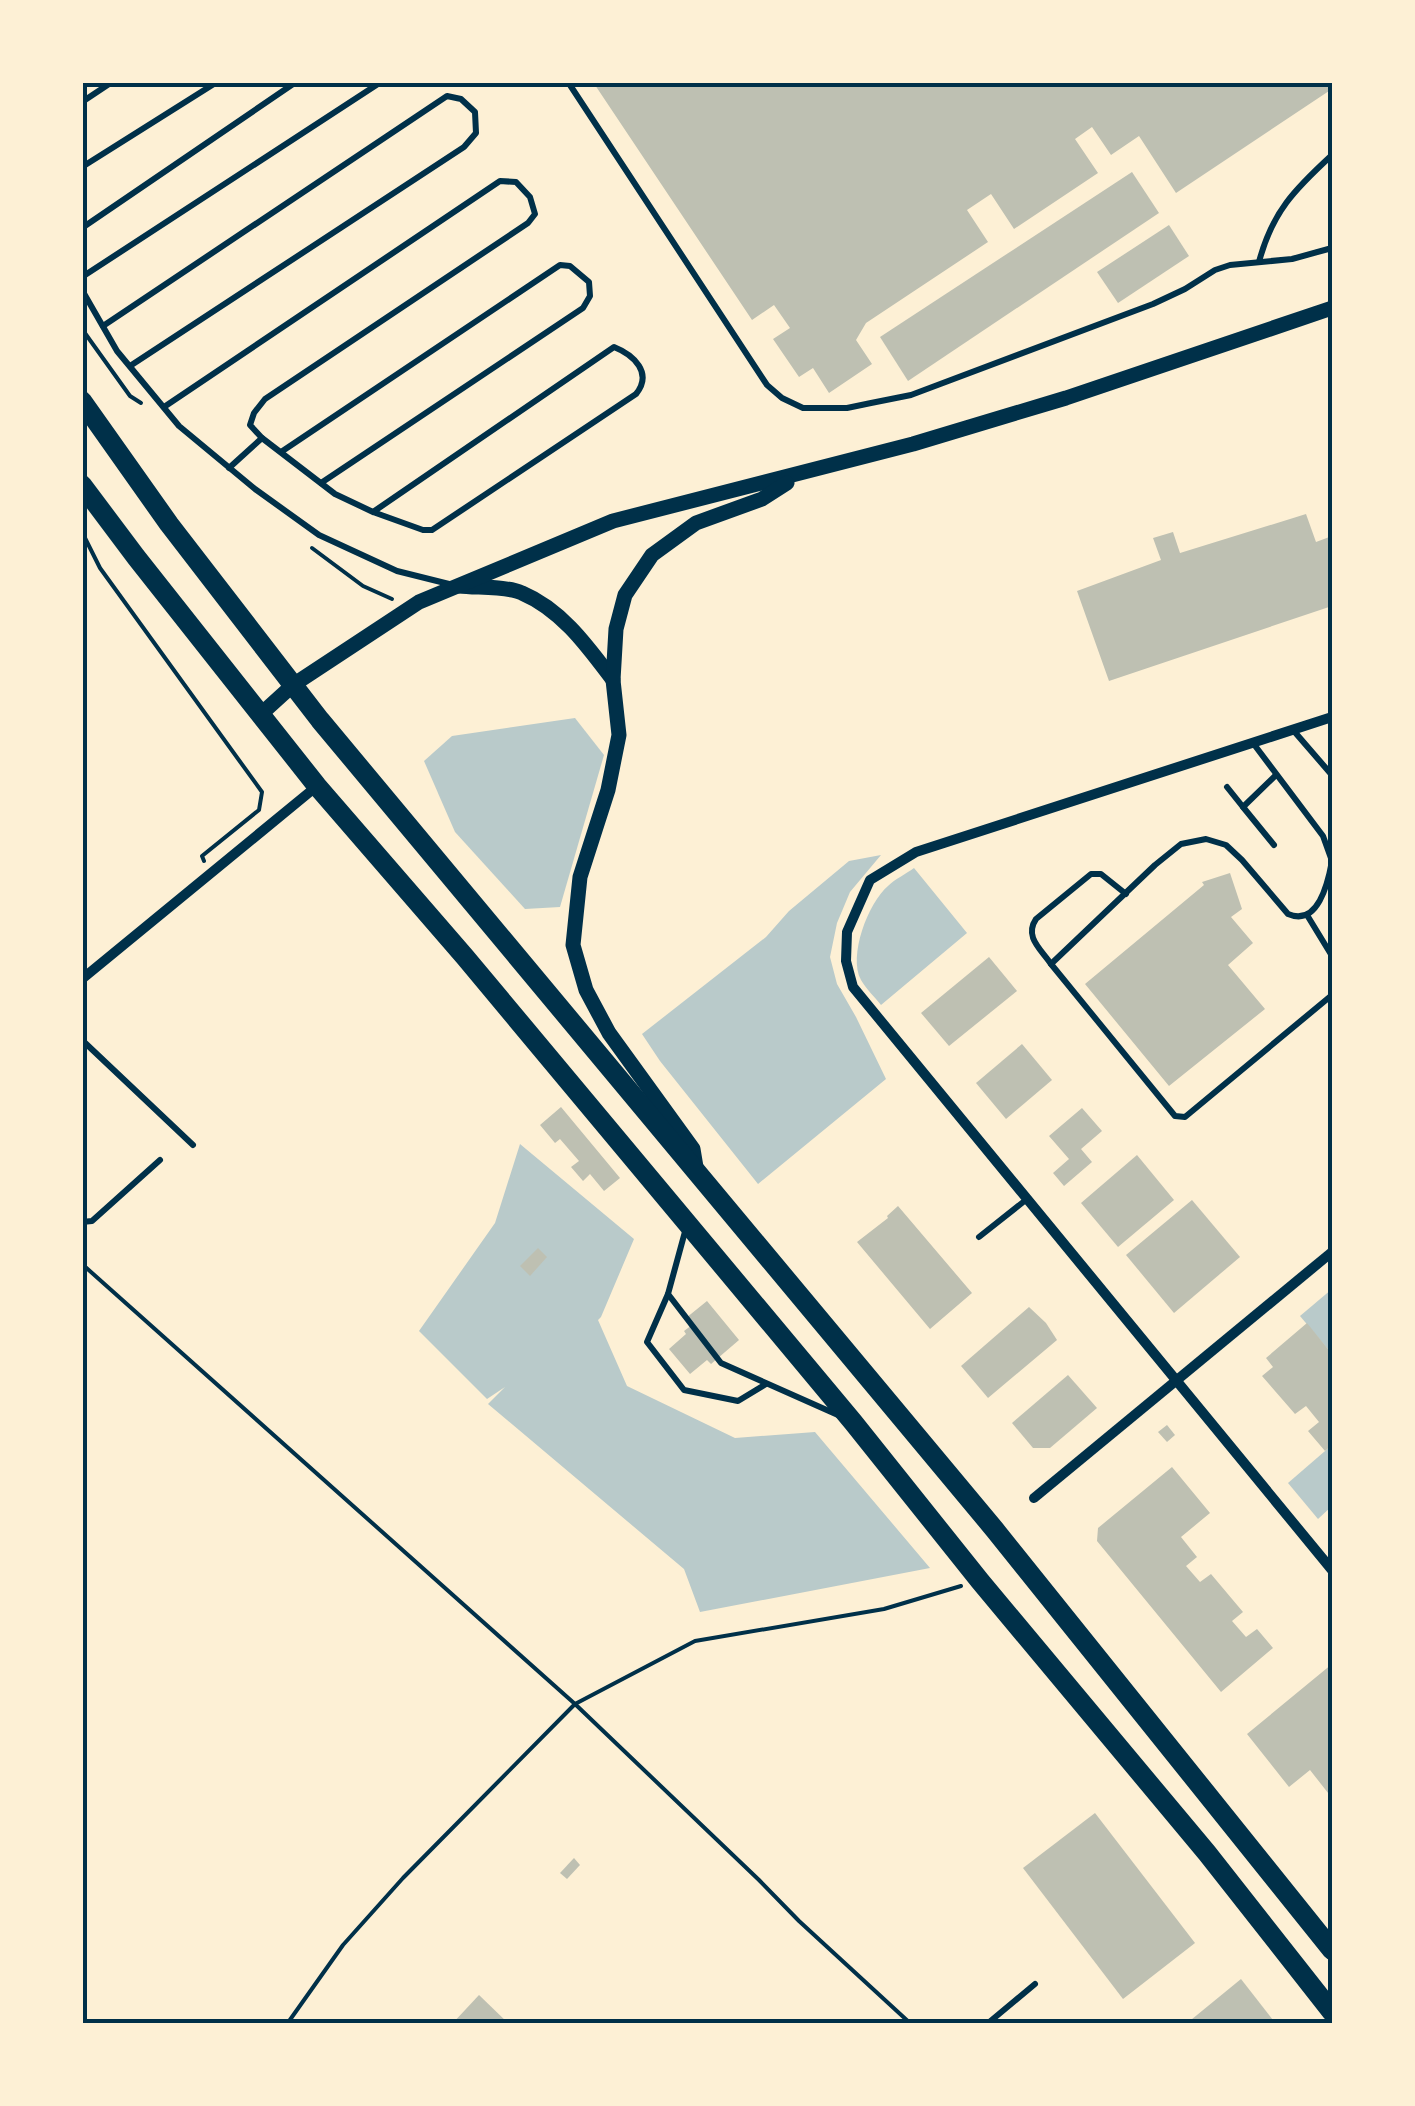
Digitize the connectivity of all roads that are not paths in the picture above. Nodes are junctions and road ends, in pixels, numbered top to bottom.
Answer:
1 (112, 82) edge
2 (217, 82) edge
3 (296, 82) edge
4 (381, 82) edge
5 (568, 82) edge
6 (82, 102) edge
7 (1332, 155) edge
8 (82, 167) edge
9 (83, 226) edge
10 (1332, 248) edge
11 (1259, 262) junction
12 (82, 277) edge
13 (82, 290) edge
14 (1332, 308) edge
15 (103, 326) junction
16 (130, 366) junction
17 (82, 402) edge
18 (164, 408) junction
19 (262, 438) junction
20 (281, 452) junction
21 (229, 468) junction
22 (801, 474) junction
23 (321, 483) junction
24 (82, 485) edge
25 (373, 512) junction
26 (455, 586) junction
27 (613, 680) junction
28 (292, 684) junction
29 (260, 715) junction
30 (1332, 718) edge
31 (1292, 730) junction
32 (1253, 743) junction
33 (1332, 774) edge
34 (1276, 776) junction
35 (318, 786) junction
36 (1226, 787) dead end
37 (1243, 807) junction
38 (1274, 845) dead end
39 (1332, 861) edge
40 (1126, 894) junction
41 (1307, 915) junction
42 (1332, 956) edge
43 (1051, 964) junction
44 (82, 979) edge
45 (1332, 995) edge
46 (82, 1040) edge
47 (193, 1145) dead end
48 (160, 1160) dead end
49 (698, 1177) junction
50 (1028, 1198) junction
51 (82, 1222) edge
52 (688, 1222) junction
53 (979, 1237) dead end
54 (1332, 1252) edge
55 (668, 1294) junction
56 (1176, 1380) junction
57 (766, 1384) junction
58 (853, 1422) junction
59 (1034, 1498) dead end
60 (1332, 1570) edge
61 (1332, 1950) edge
62 (1035, 1984) dead end
63 (1332, 2012) edge
64 (988, 2024) edge

1 - 6 lane
2 - 8 lane
3 - 9 lane
4 - 12 lane
5 - 11 lane
7 - 11 lane
10 - 11 lane
13 - 15 lane
14 - 22 street
15 - 16 lane
15 - 16 lane
16 - 18 lane
17 - 28 main road
18 - 19 lane
18 - 21 lane
19 - 20 lane
19 - 21 lane
20 - 23 lane
20 - 23 lane
21 - 26 lane
22 - 26 street
22 - 27 street
23 - 25 lane
24 - 29 main road
25 - 25 lane
26 - 27 street
26 - 28 street
27 - 49 street
28 - 29 street
28 - 49 main road
29 - 35 main road
30 - 31 street
31 - 32 street
31 - 33 lane
32 - 34 lane
32 - 50 street
34 - 37 lane
34 - 39 lane
35 - 44 street
35 - 52 main road
36 - 37 lane
37 - 38 lane
39 - 41 lane
40 - 41 lane
40 - 43 lane
40 - 43 lane
41 - 42 lane
43 - 45 lane
46 - 47 lane
48 - 51 lane
49 - 61 main road
50 - 53 lane
50 - 56 street
52 - 55 lane
52 - 58 main road
54 - 56 street
55 - 57 lane
55 - 57 lane
56 - 59 street
56 - 60 street
57 - 58 lane
58 - 63 main road
62 - 64 lane

